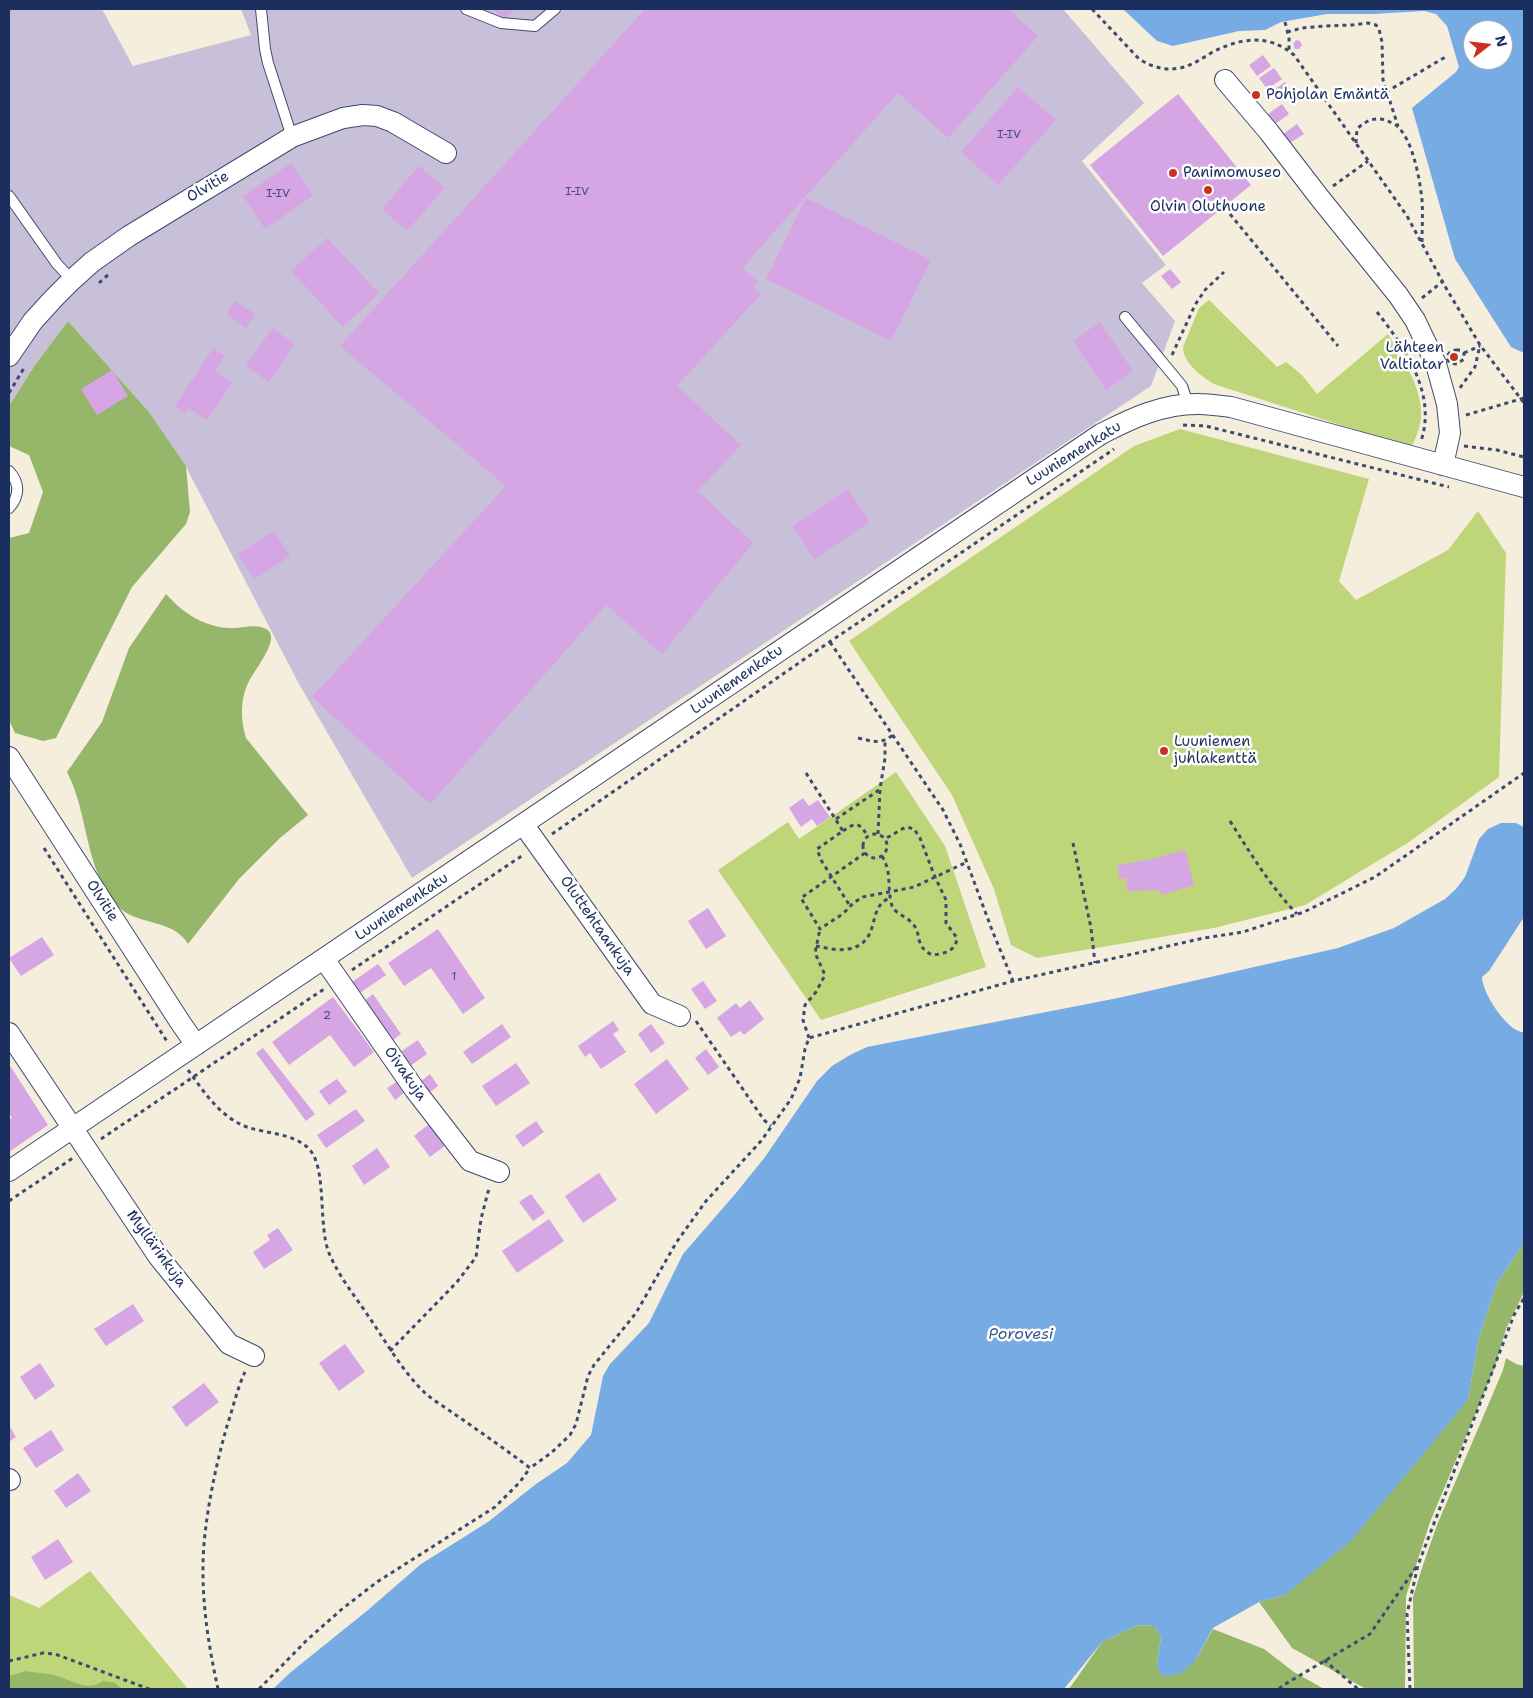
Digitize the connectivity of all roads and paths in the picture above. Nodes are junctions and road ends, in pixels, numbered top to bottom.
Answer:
1 (261, 9) edge
2 (466, 9) edge
3 (555, 9) edge
4 (1285, 22) dead end
5 (1287, 32) junction
6 (1289, 51) dead end
7 (1447, 56) dead end
8 (1225, 80) dead end
9 (1386, 92) junction
10 (1398, 126) junction
11 (292, 137) junction
12 (446, 153) dead end
13 (1368, 161) junction
14 (1348, 175) dead end
15 (9, 196) edge
16 (1230, 214) dead end
17 (1422, 244) junction
18 (115, 270) dead end
19 (1224, 272) dead end
20 (72, 280) junction
21 (1442, 282) junction
22 (95, 286) dead end
23 (1408, 309) junction
24 (1378, 312) dead end
25 (1125, 317) dead end
26 (1480, 345) junction
27 (1338, 346) dead end
28 (1464, 353) junction
29 (18, 360) edge
30 (1167, 367) junction
31 (9, 393) edge
32 (1523, 398) edge
33 (1524, 403) edge
34 (1188, 404) junction
35 (1459, 417) dead end
36 (1176, 425) dead end
37 (1449, 442) junction
38 (1120, 446) dead end
39 (1419, 448) dead end
40 (1524, 458) edge
41 (1443, 466) junction
42 (9, 471) edge
43 (1524, 487) edge
44 (1450, 488) dead end
45 (9, 508) edge
46 (830, 642) junction
47 (893, 736) junction
48 (858, 738) dead end
49 (885, 741) junction
50 (9, 757) edge
51 (806, 773) dead end
52 (1524, 773) edge
53 (880, 789) junction
54 (836, 819) junction
55 (1230, 821) dead end
56 (523, 824) junction
57 (843, 830) junction
58 (878, 834) junction
59 (868, 836) junction
60 (885, 839) junction
61 (40, 842) dead end
62 (1073, 843) dead end
63 (538, 844) junction
64 (865, 853) junction
65 (882, 856) junction
66 (967, 862) junction
67 (832, 877) junction
68 (935, 877) junction
69 (890, 891) junction
70 (890, 898) junction
71 (850, 906) junction
72 (1297, 914) junction
73 (820, 929) junction
74 (816, 946) junction
75 (324, 959) junction
76 (1095, 963) junction
77 (339, 979) junction
78 (1013, 981) junction
79 (680, 1016) joint
80 (9, 1034) edge
81 (809, 1038) junction
82 (196, 1044) junction
83 (179, 1057) junction
84 (199, 1086) dead end
85 (772, 1126) junction
86 (72, 1129) junction
87 (95, 1143) dead end
88 (74, 1157) dead end
89 (9, 1171) edge
90 (499, 1172) joint
91 (9, 1201) edge
92 (1524, 1298) edge
93 (390, 1351) junction
94 (254, 1356) joint
95 (530, 1468) junction
96 (1418, 1565) junction
97 (1324, 1660) junction
98 (9, 1661) edge
99 (149, 1689) edge
100 (218, 1689) edge
101 (259, 1689) edge
102 (1279, 1689) edge
103 (1358, 1689) edge
104 (1410, 1689) edge

1 - 11 lane
2 - 3 lane
4 - 5 path
5 - 6 path
5 - 9 path
7 - 9 path
8 - 23 street
9 - 10 path
10 - 13 path
10 - 17 path
11 - 12 street, Olvitie
11 - 20 street, Olvitie
13 - 14 path
13 - 17 path
15 - 20 lane
16 - 27 path
17 - 21 path
18 - 22 path
19 - 30 path
20 - 29 street, Olvitie
21 - 23 path
21 - 26 path
23 - 37 street
24 - 39 path
25 - 30 lane
26 - 28 path
26 - 32 path
28 - 28 path
29 - 31 path
30 - 34 lane
32 - 33 path
32 - 35 path
34 - 41 street, Luuniemenkatu
34 - 56 street, Luuniemenkatu
36 - 44 path
37 - 40 path
37 - 41 street
38 - 46 path
41 - 43 street, Luuniemenkatu
42 - 45 lane
46 - 47 path
46 - 63 path
47 - 49 path
47 - 66 path
48 - 49 path
49 - 53 path
50 - 82 street, Olvitie
51 - 54 path
52 - 72 path
53 - 54 path
53 - 58 path
54 - 57 path
55 - 72 path
56 - 63 street, Oluttehtaankuja
56 - 75 street, Luuniemenkatu
57 - 59 path
57 - 67 path
58 - 59 path
58 - 60 path
59 - 64 path
60 - 65 path
60 - 68 path
61 - 83 path
62 - 76 path
63 - 77 path
63 - 79 street, Oluttehtaankuja
64 - 65 path
64 - 67 path
65 - 69 path
66 - 68 path
66 - 78 path
67 - 71 path
67 - 73 path
68 - 69 path
68 - 70 path
69 - 70 path
69 - 71 path
70 - 74 path
71 - 73 path
72 - 76 path
73 - 74 path
74 - 81 path
75 - 77 street, Oivakuja
75 - 82 street, Luuniemenkatu
76 - 78 path
77 - 87 path
77 - 90 street, Oivakuja
78 - 81 path
79 - 85 path
80 - 86 street, Myllärinkuja
81 - 85 path
82 - 83 street, Luuniemenkatu
83 - 86 street, Luuniemenkatu
84 - 93 path
85 - 95 path
86 - 89 street, Luuniemenkatu
86 - 94 street, Myllärinkuja
88 - 91 path
90 - 93 path
92 - 96 path
93 - 95 path
94 - 100 path
95 - 101 path
96 - 97 path
96 - 104 path
97 - 102 path
97 - 103 path
98 - 99 path

